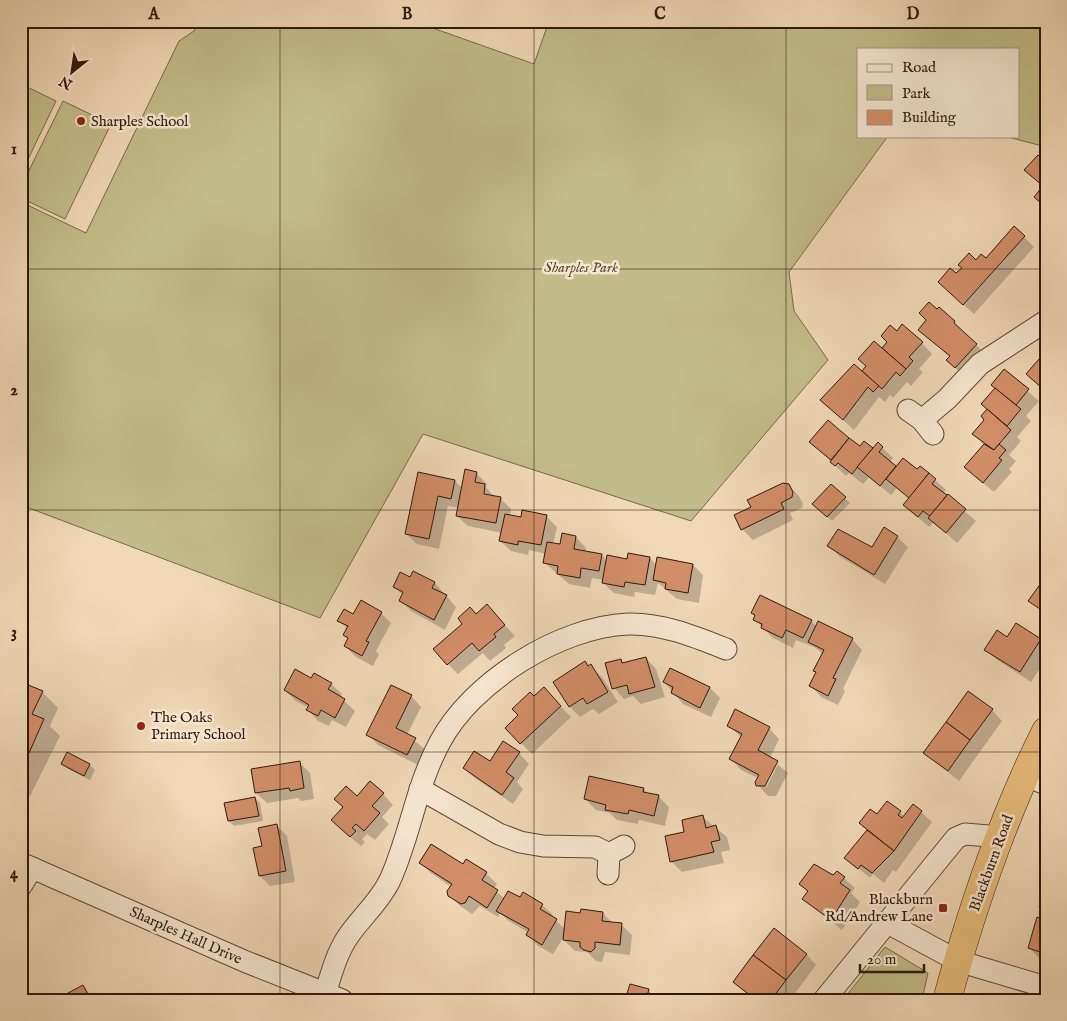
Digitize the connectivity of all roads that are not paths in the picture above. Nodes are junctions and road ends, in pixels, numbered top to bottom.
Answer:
1 (1046, 320) edge
2 (921, 421) dead end
3 (726, 649) dead end
4 (1046, 731) edge
5 (1035, 780) edge
6 (420, 789) junction
7 (1000, 837) junction
8 (614, 858) dead end
9 (27, 865) edge
10 (21, 886) edge
11 (886, 922) junction
12 (958, 961) junction
13 (1046, 987) edge
14 (333, 997) edge
15 (824, 1000) edge
16 (947, 1000) edge

1 - 2 street
3 - 6 street
4 - 5 highway, Blackburn Road
5 - 7 highway, Blackburn Road
6 - 8 street
6 - 14 street
7 - 11 street
7 - 12 highway, Blackburn Road
9 - 10 street, Sharples Hall Drive
9 - 14 street, Sharples Hall Drive
11 - 12 street
11 - 15 street
12 - 13 street
12 - 16 highway, Blackburn Road

